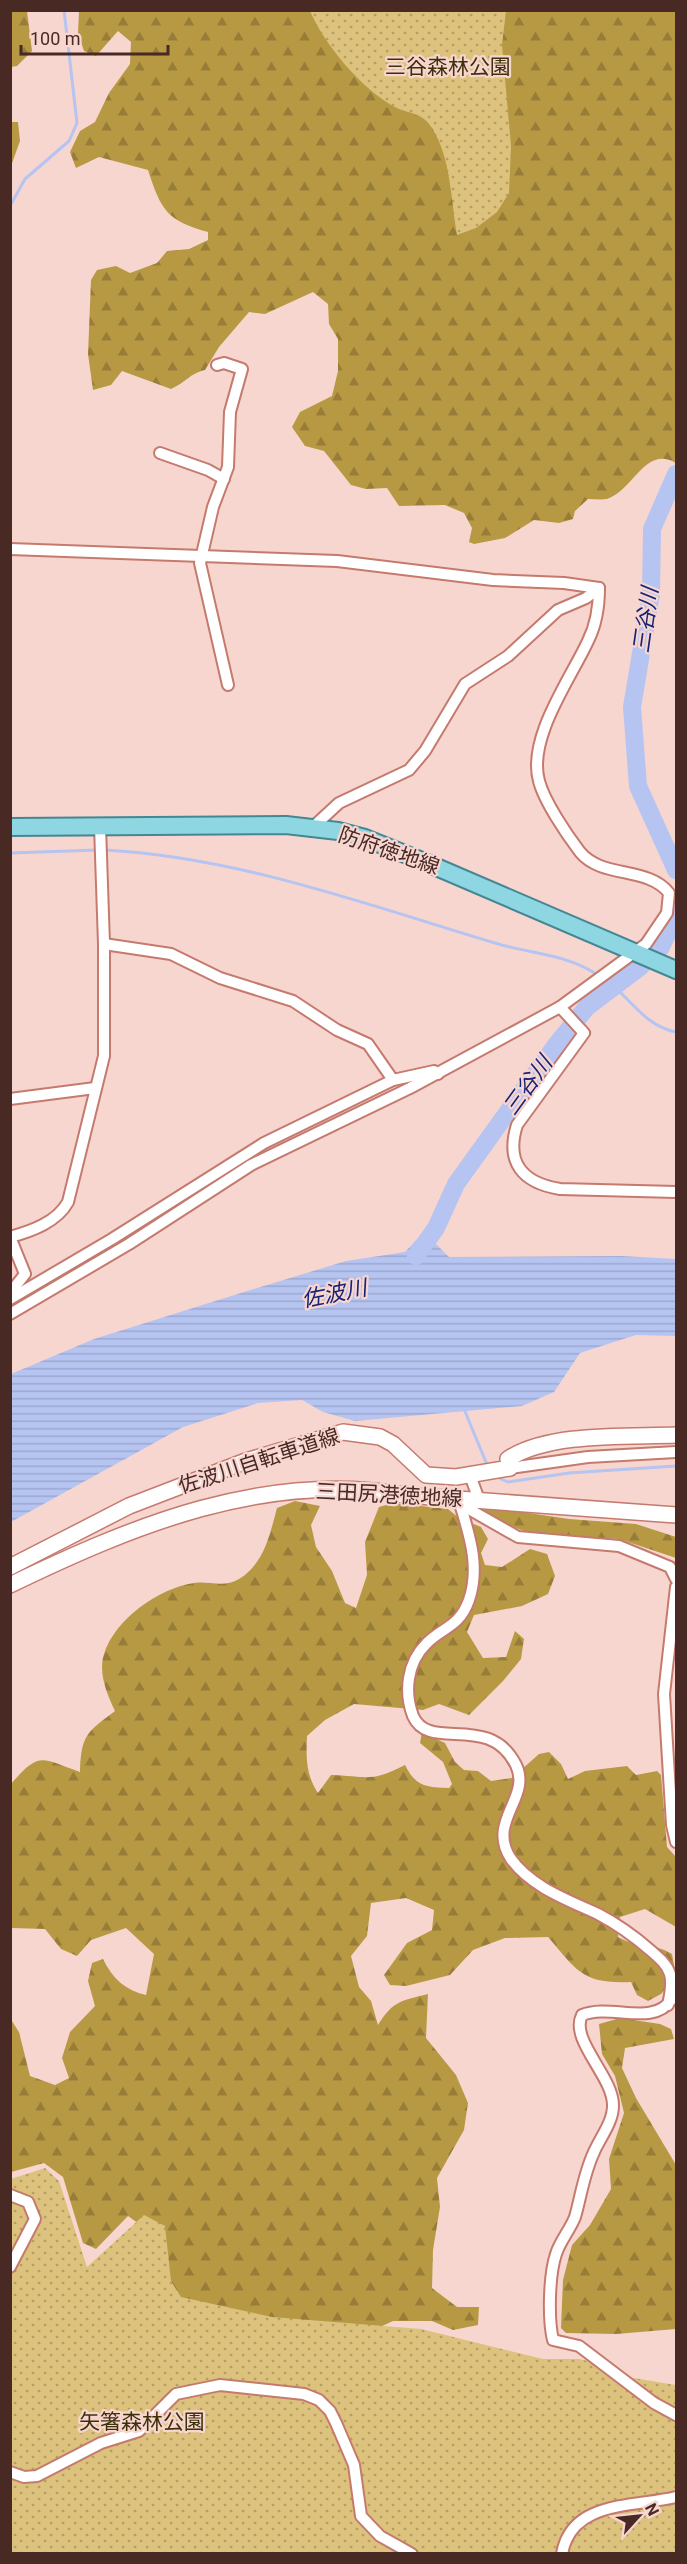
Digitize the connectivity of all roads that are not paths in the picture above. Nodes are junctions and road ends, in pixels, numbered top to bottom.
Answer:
1 (217, 365) dead end
2 (160, 453) dead end
3 (224, 479) junction
4 (10, 549) edge
5 (201, 556) junction
6 (599, 588) junction
7 (228, 685) dead end
8 (100, 826) junction
9 (10, 827) edge
10 (313, 827) junction
11 (104, 944) junction
12 (645, 956) junction
13 (676, 970) edge
14 (560, 1007) junction
15 (438, 1074) junction
16 (393, 1080) junction
17 (95, 1088) junction
18 (10, 1099) edge
19 (676, 1192) edge
20 (10, 1237) edge
21 (10, 1293) edge
22 (10, 1299) edge
23 (10, 1314) edge
24 (676, 1435) edge
25 (676, 1452) edge
26 (506, 1469) junction
27 (475, 1474) junction
28 (479, 1500) junction
29 (460, 1503) junction
30 (676, 1515) edge
31 (10, 1567) edge
32 (676, 1578) edge
33 (10, 1585) edge
34 (676, 1587) edge
35 (676, 1842) edge
36 (676, 1993) edge
37 (668, 2005) junction
38 (10, 2195) edge
39 (10, 2267) edge
40 (676, 2415) edge
41 (10, 2472) edge
42 (676, 2497) edge
43 (412, 2553) edge
44 (562, 2553) edge

1 - 3 street
2 - 3 street
3 - 5 street
4 - 5 street
5 - 6 street
5 - 7 street
6 - 10 street
6 - 12 street
8 - 9 main road, 防府徳地線
8 - 10 main road, 防府徳地線
8 - 11 street
10 - 12 main road, 防府徳地線
11 - 16 street
11 - 17 street
12 - 13 main road, 防府徳地線
12 - 14 street
14 - 15 street
14 - 19 street
15 - 16 street
15 - 23 street
16 - 22 street
17 - 18 street
17 - 20 street
20 - 21 street
24 - 26 main road
25 - 26 street
26 - 27 main road, 佐波川自転車道線
27 - 28 street
27 - 31 main road, 佐波川自転車道線
28 - 29 main road, 三田尻港徳地線
28 - 30 main road, 三田尻港徳地線
29 - 32 street
29 - 33 main road, 三田尻港徳地線
29 - 37 street
34 - 35 street
36 - 37 street
37 - 40 street
38 - 39 street
41 - 43 street
42 - 44 street

